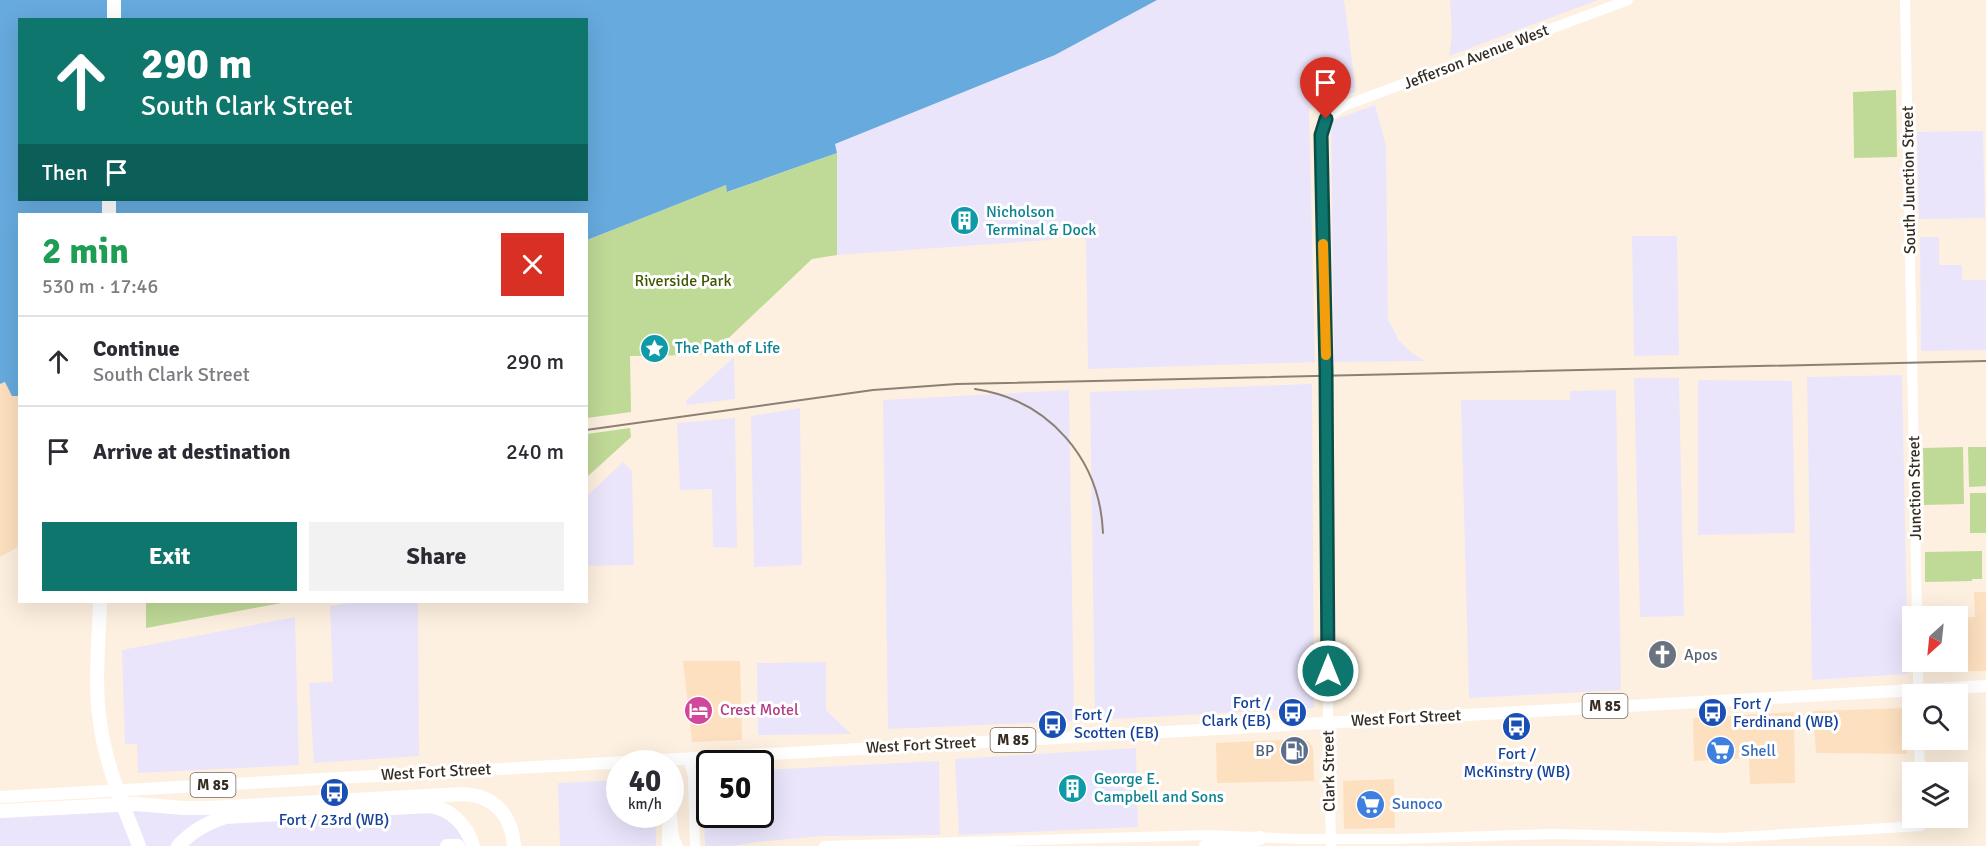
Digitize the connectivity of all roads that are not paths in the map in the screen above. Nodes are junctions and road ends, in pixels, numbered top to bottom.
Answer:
1 (114, 0) edge
2 (1628, 0) edge
3 (1905, 0) edge
4 (114, 18) edge
5 (1326, 119) joint
6 (1912, 359) joint
7 (100, 603) edge
8 (1917, 606) edge
9 (1986, 686) edge
10 (1968, 688) edge
11 (1902, 693) edge
12 (1328, 723) junction
13 (684, 759) edge
14 (688, 759) junction
15 (606, 764) edge
16 (0, 797) edge
17 (1, 811) edge
18 (1902, 824) edge
19 (667, 828) edge
20 (673, 828) edge
21 (1260, 838) junction
22 (136, 842) edge
23 (693, 843) edge
24 (1331, 843) edge
25 (178, 846) edge
26 (447, 846) edge
27 (458, 846) edge
28 (473, 846) edge
29 (514, 846) edge
30 (667, 846) edge
31 (678, 846) edge
32 (824, 846) edge
33 (1206, 846) edge

1 - 4 highway
2 - 5 street, Jefferson Avenue West
3 - 6 street, South Junction Street
5 - 12 street, Clark Street
6 - 8 street, Junction Street
7 - 22 highway
9 - 10 main road, West Fort Street / M 85
11 - 12 main road, West Fort Street / M 85
12 - 14 main road, West Fort Street / M 85
12 - 24 street, Clark Street
13 - 14 main road, West Fort Street / M 85
14 - 23 street
15 - 16 main road, West Fort Street / M 85
17 - 29 highway
18 - 24 street
19 - 30 street
20 - 31 street
21 - 24 street
21 - 32 street
21 - 33 highway
25 - 28 highway
26 - 27 highway

